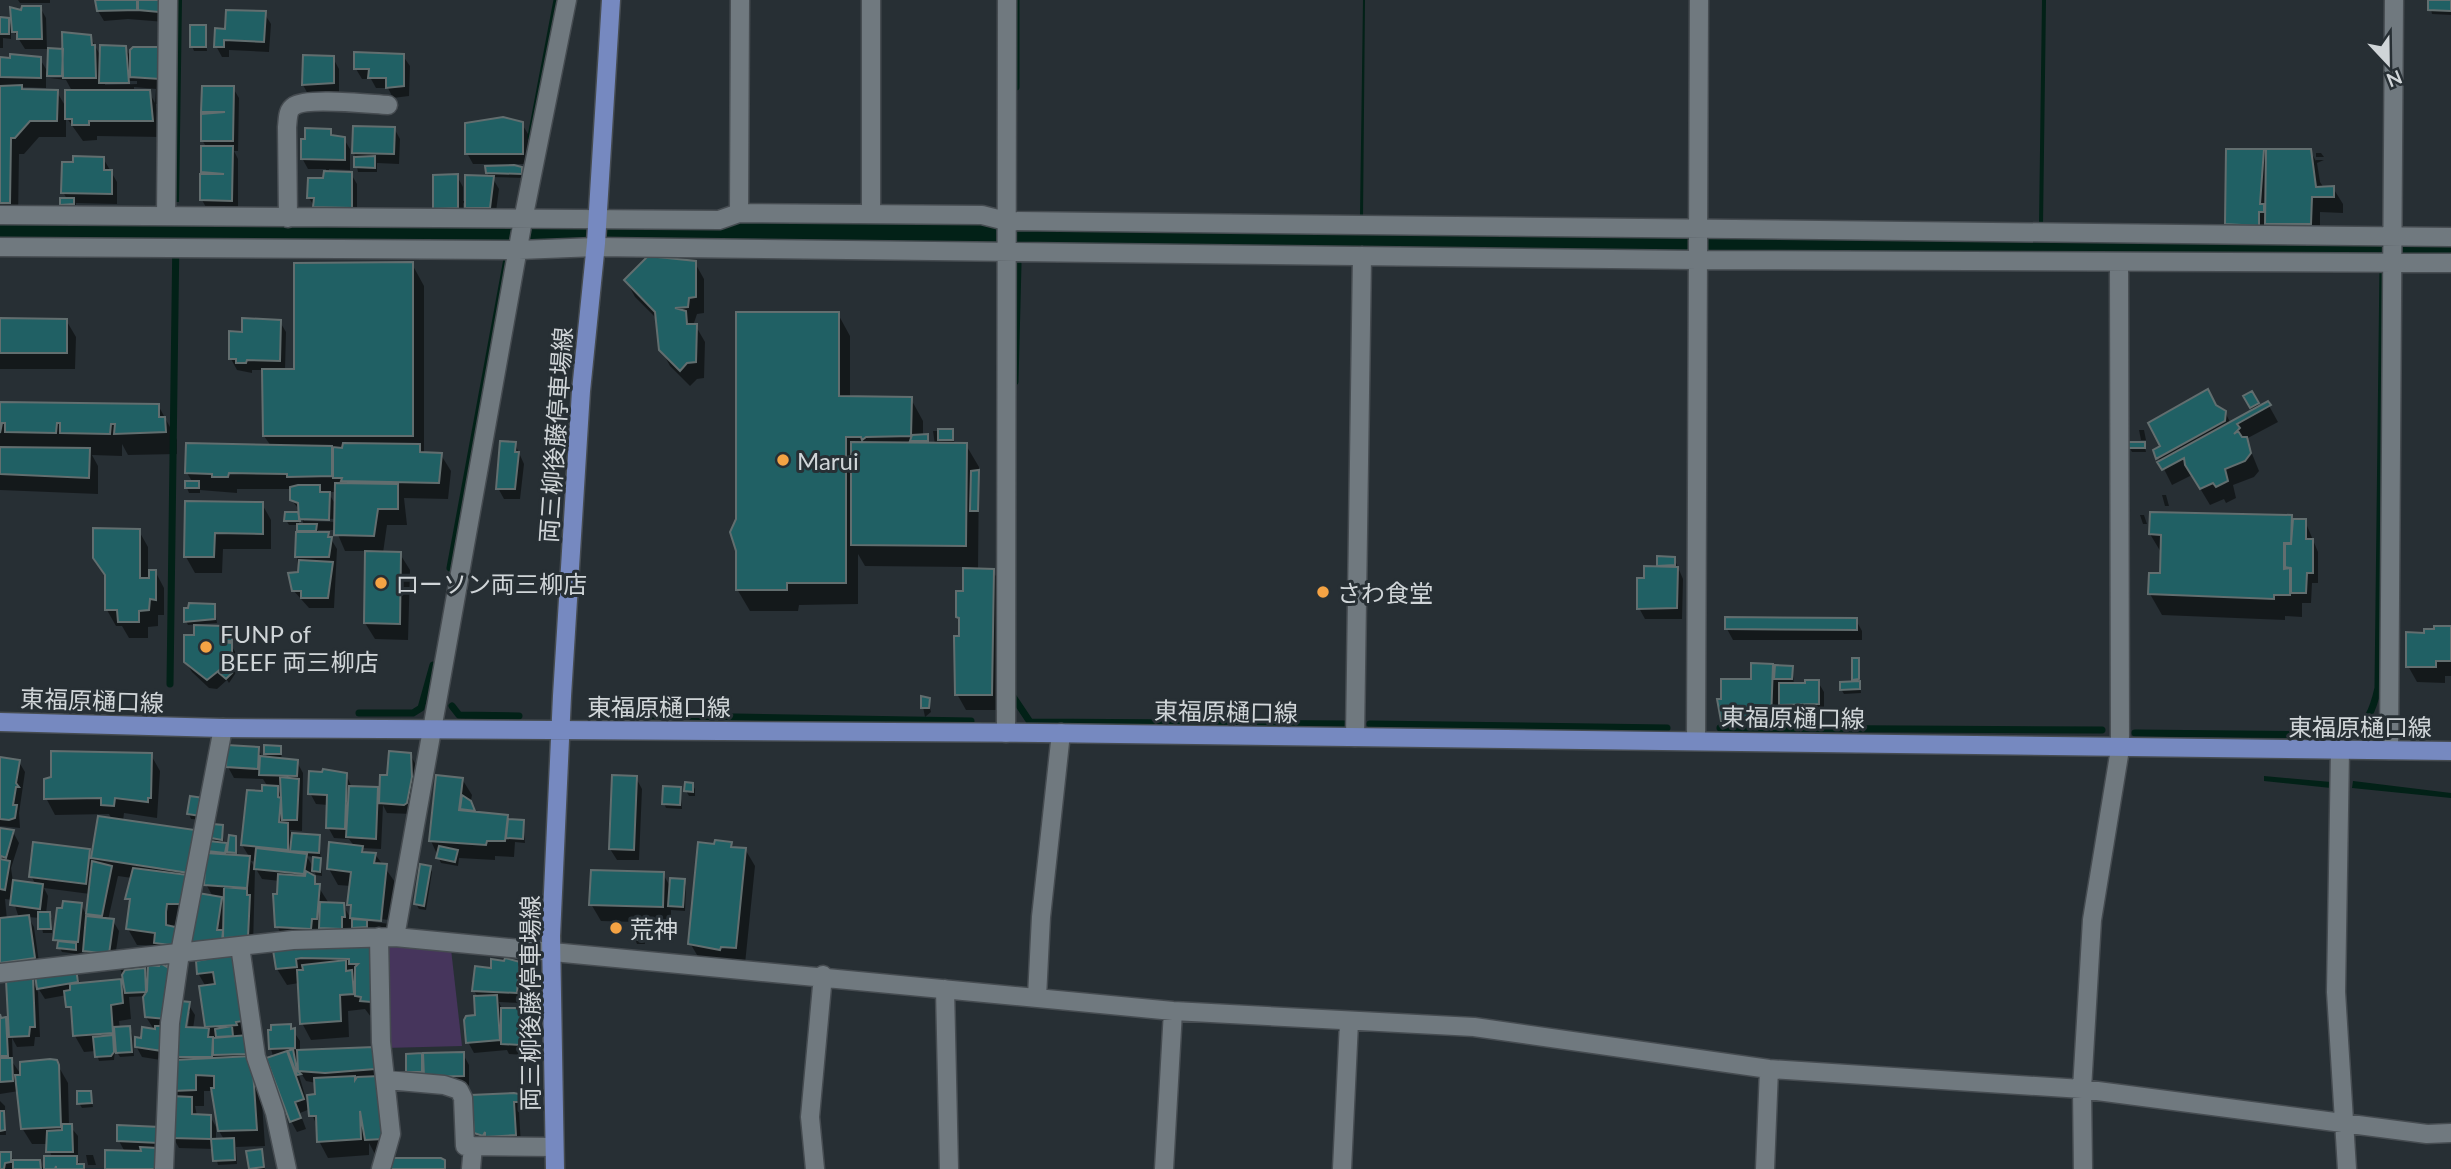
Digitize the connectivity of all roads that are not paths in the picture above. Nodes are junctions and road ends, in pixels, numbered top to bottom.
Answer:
1 (168, 0) edge
2 (567, 0) edge
3 (611, 0) edge
4 (740, 0) edge
5 (871, 0) edge
6 (1007, 0) edge
7 (1699, 0) edge
8 (2394, 0) edge
9 (388, 105) dead end
10 (739, 213) junction
11 (871, 214) junction
12 (0, 215) edge
13 (166, 216) junction
14 (288, 218) junction
15 (598, 220) junction
16 (1006, 221) junction
17 (523, 222) junction
18 (1697, 229) junction
19 (2393, 235) junction
20 (2451, 237) edge
21 (596, 245) junction
22 (0, 247) edge
23 (519, 248) junction
24 (1005, 251) junction
25 (1362, 256) junction
26 (1697, 258) junction
27 (2119, 262) junction
28 (2393, 263) junction
29 (2451, 263) edge
30 (0, 722) edge
31 (223, 728) junction
32 (434, 729) junction
33 (562, 730) junction
34 (1006, 733) junction
35 (1061, 733) junction
36 (1355, 737) junction
37 (1696, 740) junction
38 (2120, 749) junction
39 (2340, 750) junction
40 (2389, 750) junction
41 (2451, 751) edge
42 (387, 937) junction
43 (240, 946) junction
44 (551, 952) junction
45 (180, 953) junction
46 (0, 973) edge
47 (823, 975) junction
48 (945, 989) junction
49 (1037, 997) junction
50 (1172, 1011) junction
51 (1349, 1021) junction
52 (1769, 1069) junction
53 (387, 1080) junction
54 (2082, 1089) junction
55 (2343, 1123) junction
56 (2451, 1133) edge
57 (474, 1146) junction
58 (554, 1147) junction
59 (164, 1169) edge
60 (287, 1169) edge
61 (381, 1169) edge
62 (471, 1169) edge
63 (555, 1169) edge
64 (815, 1169) edge
65 (949, 1169) edge
66 (1164, 1169) edge
67 (1342, 1169) edge
68 (1765, 1169) edge
69 (2083, 1169) edge
70 (2347, 1169) edge

1 - 13 street
2 - 17 street
3 - 15 main road, 両三柳後藤停車場線
4 - 10 street
5 - 11 street
6 - 16 street
7 - 18 street
8 - 19 street
9 - 14 street
10 - 11 street
10 - 15 street
11 - 16 street
12 - 13 street
13 - 14 street
14 - 17 street
15 - 17 street
15 - 21 main road, 両三柳後藤停車場線
16 - 18 street
16 - 24 street
17 - 23 street
18 - 19 street
18 - 26 street
19 - 20 street
19 - 28 street
21 - 23 street
21 - 24 street
21 - 33 main road, 両三柳後藤停車場線
22 - 23 street
23 - 32 street
24 - 25 street
24 - 34 street
25 - 26 street
25 - 36 street
26 - 27 street
26 - 37 street
27 - 28 street
27 - 38 street
28 - 29 street
28 - 40 street
30 - 31 main road, 東福原樋口線
31 - 32 main road, 東福原樋口線
31 - 45 street
32 - 33 main road, 東福原樋口線
32 - 42 street
33 - 34 main road, 東福原樋口線
33 - 44 main road, 両三柳後藤停車場線
34 - 35 main road, 東福原樋口線
35 - 36 main road, 東福原樋口線
35 - 49 street
36 - 37 main road, 東福原樋口線
37 - 38 main road, 東福原樋口線
38 - 39 main road, 東福原樋口線
38 - 54 street
39 - 40 main road, 東福原樋口線
39 - 55 street
40 - 41 main road, 東福原樋口線
42 - 43 street
42 - 44 street
42 - 53 street
43 - 45 street
43 - 60 street
44 - 47 street
44 - 58 main road, 両三柳後藤停車場線
45 - 46 street
45 - 59 street
47 - 48 street
47 - 64 street
48 - 49 street
48 - 65 street
49 - 50 street
50 - 51 street
50 - 66 street
51 - 52 street
51 - 67 street
52 - 54 street
52 - 68 street
53 - 57 street
53 - 61 street
54 - 55 street
54 - 69 street
55 - 56 street
55 - 70 street
57 - 58 street
57 - 62 street
58 - 63 main road, 両三柳後藤停車場線

